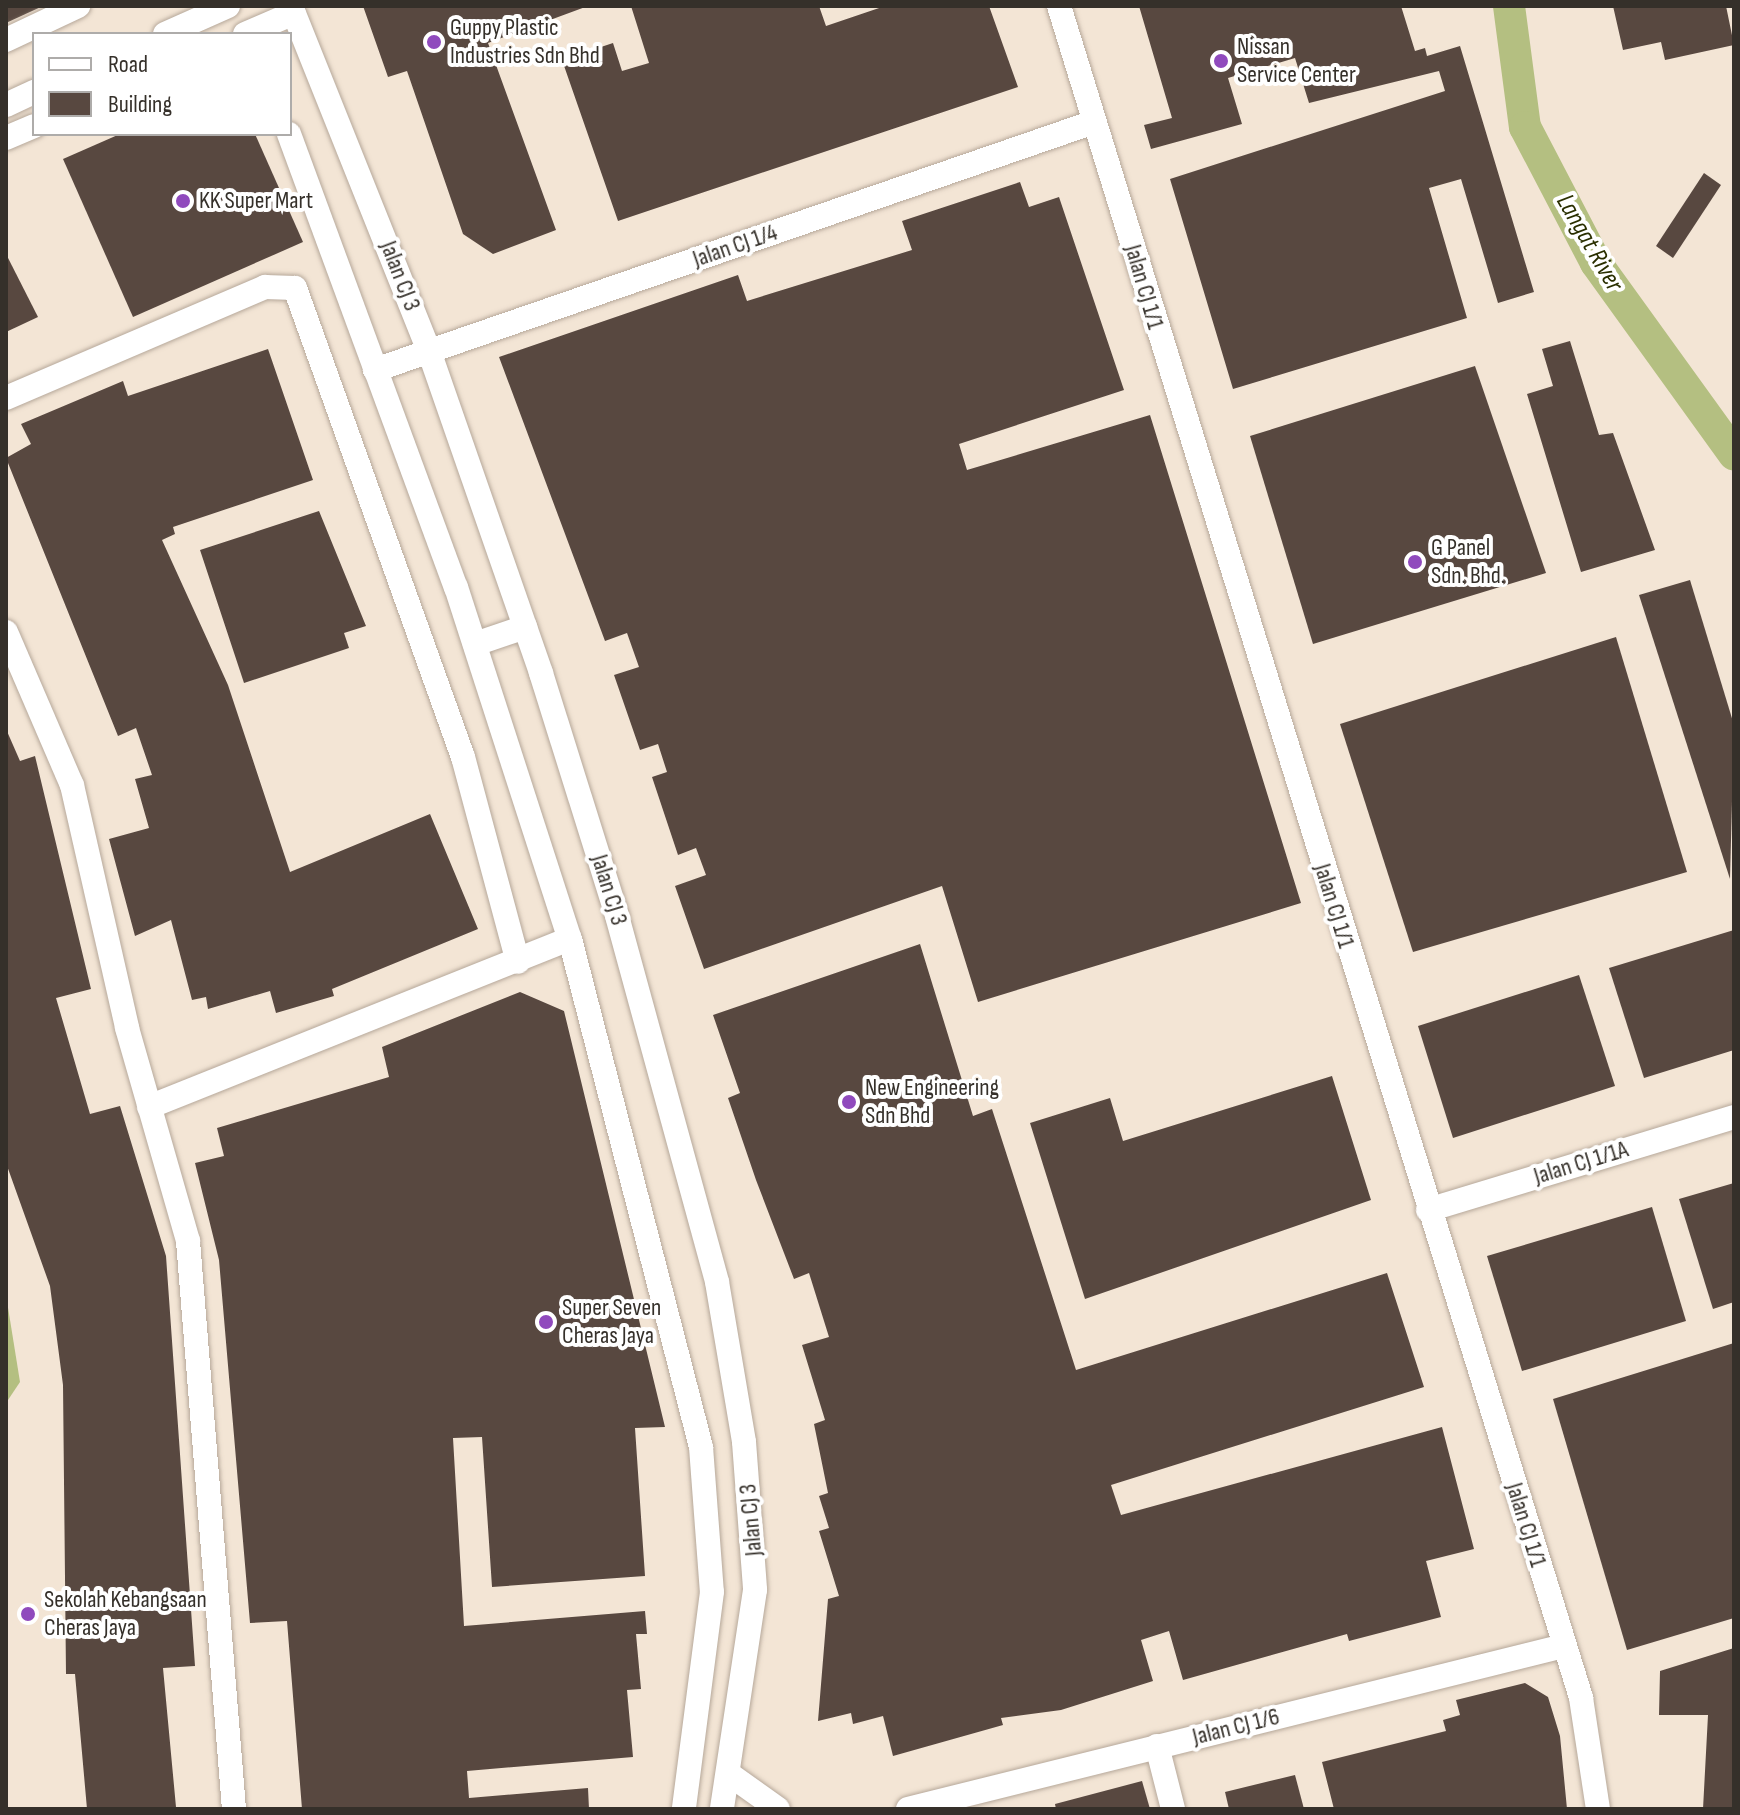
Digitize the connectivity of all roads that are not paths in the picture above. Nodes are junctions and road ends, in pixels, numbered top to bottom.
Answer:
1 (78, 6) edge
2 (228, 6) edge
3 (236, 6) edge
4 (1059, 6) edge
5 (292, 10) edge
6 (183, 22) edge
7 (246, 32) edge
8 (251, 32) edge
9 (6, 40) edge
10 (32, 93) edge
11 (6, 105) edge
12 (1094, 122) junction
13 (32, 127) edge
14 (290, 136) edge
15 (6, 138) edge
16 (429, 351) junction
17 (375, 370) junction
18 (6, 398) edge
19 (525, 627) junction
20 (6, 632) edge
21 (475, 644) junction
22 (570, 939) junction
23 (518, 962) junction
24 (149, 1107) junction
25 (1734, 1117) edge
26 (1428, 1210) junction
27 (1563, 1646) junction
28 (1157, 1746) junction
29 (729, 1774) junction
30 (234, 1809) edge
31 (684, 1809) edge
32 (722, 1809) edge
33 (778, 1809) edge
34 (908, 1809) edge
35 (1173, 1809) edge
36 (1598, 1809) edge

1 - 9 street
2 - 6 street
3 - 7 street
4 - 12 street, Jalan CJ 1/1
5 - 8 street
5 - 16 street, Jalan CJ 3
10 - 11 street
12 - 16 street, Jalan CJ 1/4
12 - 26 street, Jalan CJ 1/1
13 - 15 street
14 - 17 street, Jalan CJ 3
16 - 17 street, Jalan CJ 1/4
16 - 19 street, Jalan CJ 3
17 - 21 street, Jalan CJ 3
18 - 23 street
19 - 21 street
19 - 29 street, Jalan CJ 3
20 - 24 street
21 - 22 street, Jalan CJ 3
22 - 23 street
22 - 31 street, Jalan CJ 3
23 - 24 street
24 - 30 street
25 - 26 street, Jalan CJ 1/1A
26 - 27 street, Jalan CJ 1/1
27 - 28 street, Jalan CJ 1/6
27 - 36 street, Jalan CJ 1/1
28 - 34 street, Jalan CJ 1/6
28 - 35 street
29 - 32 street, Jalan CJ 3
29 - 33 street

